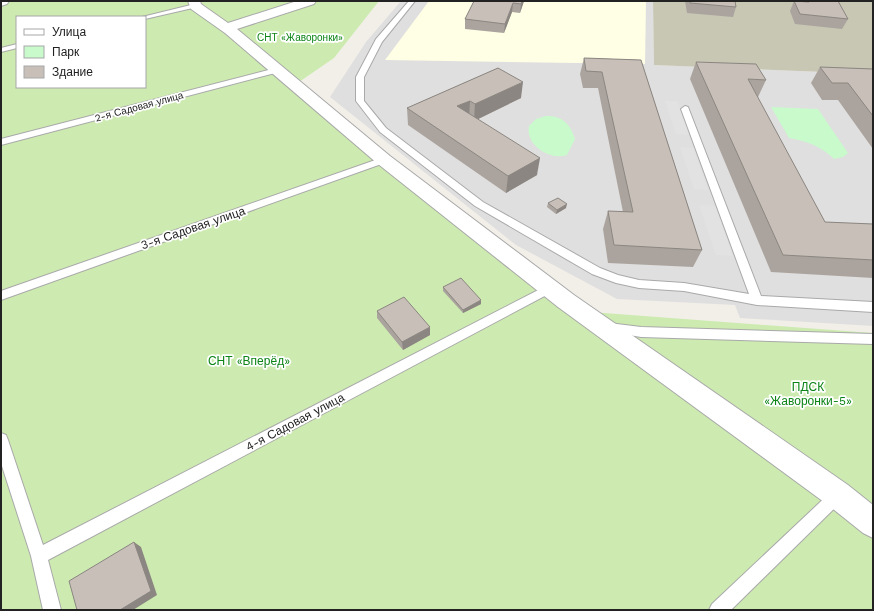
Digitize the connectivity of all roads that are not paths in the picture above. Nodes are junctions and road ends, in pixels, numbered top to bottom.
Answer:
1 (310, 1) edge
2 (412, 1) edge
3 (194, 3) edge
4 (146, 17) edge
5 (227, 28) junction
6 (16, 46) edge
7 (1, 50) edge
8 (276, 70) junction
9 (685, 110) dead end
10 (1, 142) edge
11 (384, 160) junction
12 (550, 288) junction
13 (1, 296) edge
14 (757, 300) junction
15 (873, 307) edge
16 (606, 328) junction
17 (873, 339) edge
18 (1, 440) edge
19 (838, 495) junction
20 (873, 523) edge
21 (39, 556) junction
22 (52, 610) edge
23 (718, 610) edge

1 - 5 street
2 - 14 lane
3 - 4 lane
3 - 5 street
5 - 8 street
6 - 7 lane
8 - 10 lane, 2-я Садовая улица
8 - 11 street
9 - 14 lane
11 - 12 street
11 - 13 lane, 3-я Садовая улица
12 - 16 street
12 - 21 lane, 4-я Садовая улица
14 - 15 lane
16 - 17 lane
16 - 19 street
18 - 21 lane
19 - 20 street
19 - 23 lane
21 - 22 lane

